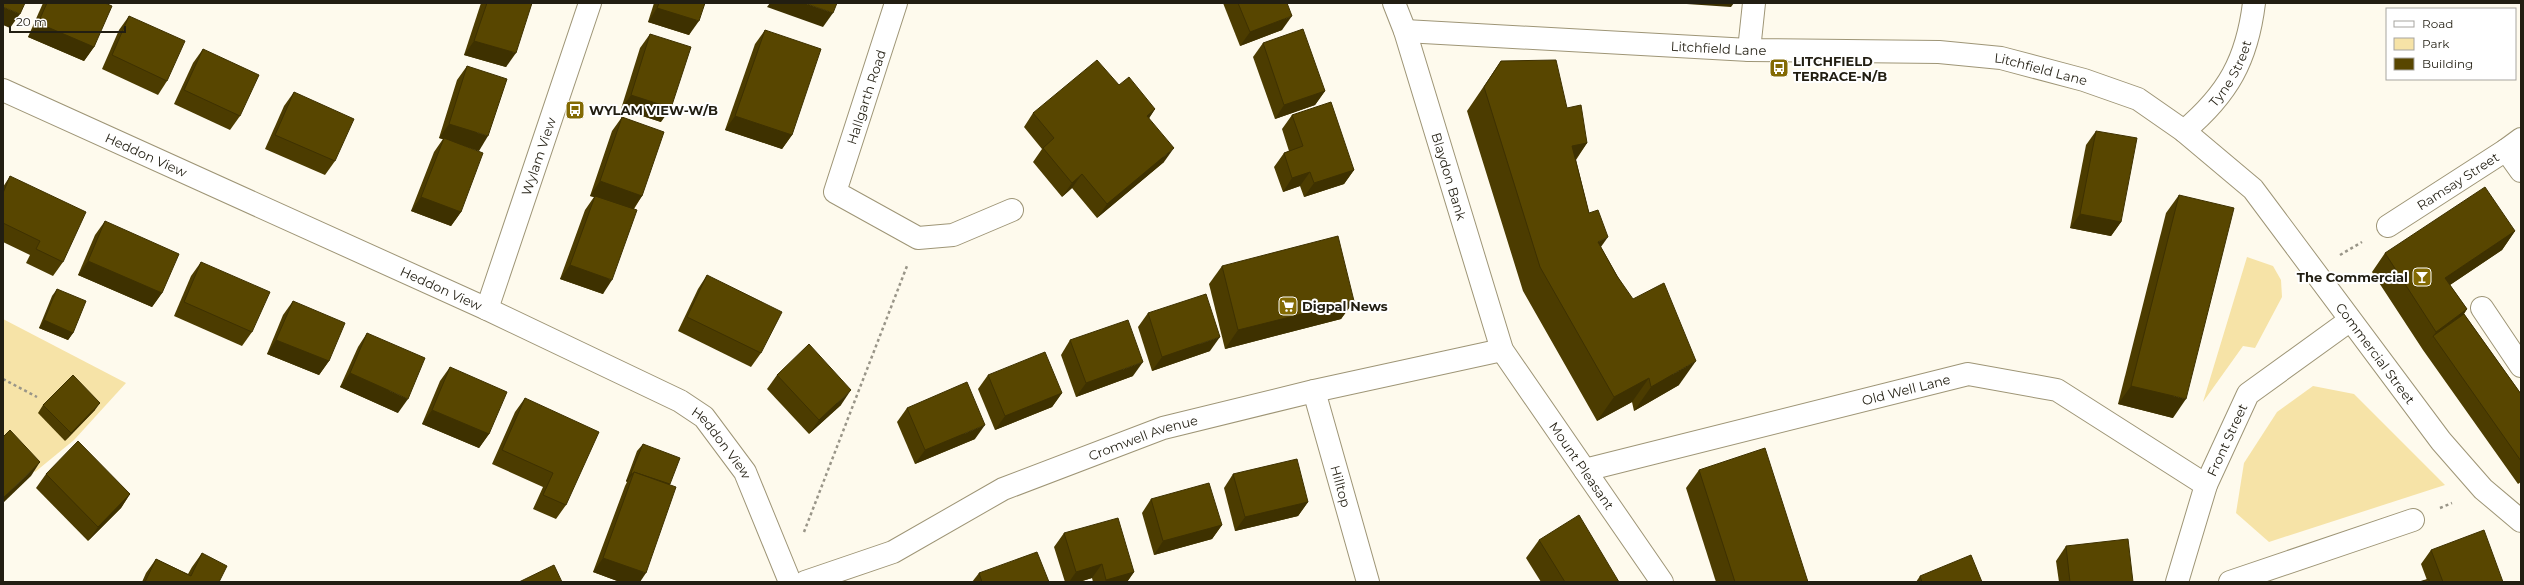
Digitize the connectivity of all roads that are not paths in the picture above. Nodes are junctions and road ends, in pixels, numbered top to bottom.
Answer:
1 (590, 3) edge
2 (896, 3) edge
3 (1394, 3) edge
4 (1754, 3) edge
5 (2254, 3) edge
6 (1405, 31) junction
7 (1749, 50) junction
8 (3, 90) edge
9 (2184, 130) junction
10 (2513, 145) edge
11 (2521, 171) edge
12 (1012, 210) dead end
13 (2388, 226) road end
14 (2482, 308) dead end
15 (487, 309) junction
16 (2350, 321) junction
17 (1502, 350) junction
18 (2521, 366) edge
19 (1314, 391) junction
20 (1585, 470) junction
21 (2206, 485) junction
22 (2412, 520) road end
23 (2521, 521) edge
24 (794, 580) edge
25 (1368, 582) edge
26 (1662, 582) edge
27 (2177, 582) edge
28 (2230, 582) edge

1 - 15 street, Wylam View
2 - 12 street, Hallgarth Road
3 - 6 street, Blaydon Bank
4 - 7 street
5 - 9 street, Tyne Street
6 - 7 street, Litchfield Lane
6 - 17 street, Blaydon Bank
7 - 9 street, Litchfield Lane
8 - 15 street, Heddon View
9 - 16 street, Commercial Street
10 - 11 street, Ramsay Street
10 - 13 street, Ramsay Street
14 - 18 street
15 - 24 street, Heddon View
16 - 21 street, Front Street
16 - 23 street, Commercial Street
17 - 19 street, Cromwell Avenue
17 - 20 street, Mount Pleasant
19 - 24 street, Cromwell Avenue
19 - 25 street, Hilltop
20 - 21 street, Old Well Lane
20 - 26 street, Mount Pleasant
21 - 27 street, Front Street
22 - 28 street

